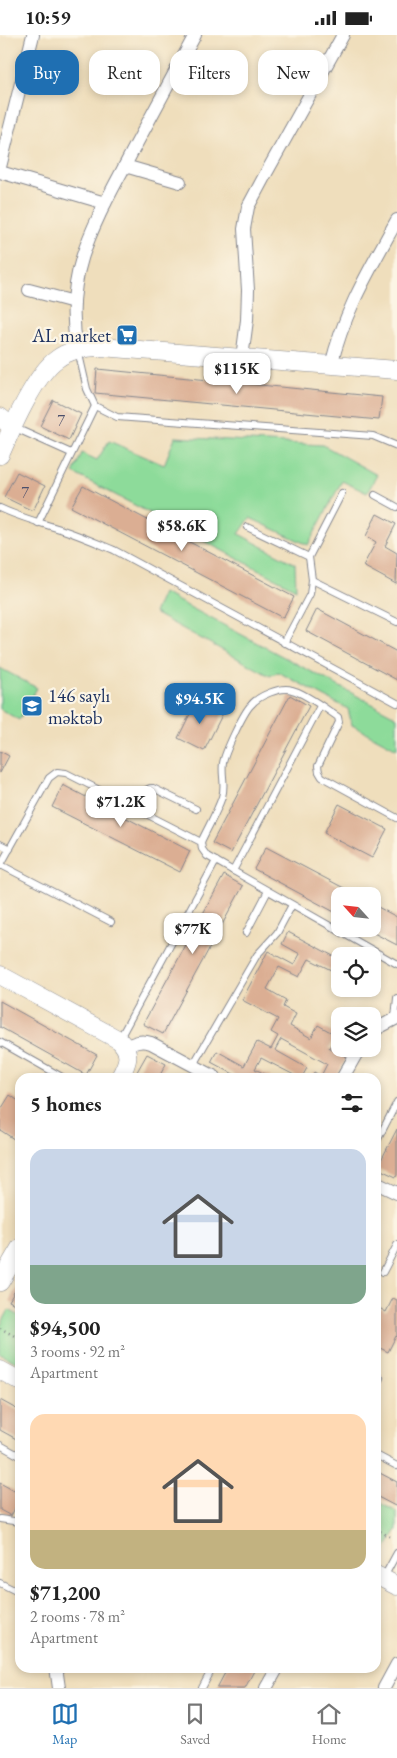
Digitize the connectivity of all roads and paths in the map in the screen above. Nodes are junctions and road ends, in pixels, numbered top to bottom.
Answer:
1 (33, 35) edge
2 (195, 35) edge
3 (343, 35) edge
4 (125, 166) junction
5 (0, 167) edge
6 (0, 172) edge
7 (180, 182) dead end
8 (105, 203) junction
9 (397, 220) edge
10 (29, 289) dead end
11 (74, 302) junction
12 (78, 349) junction
13 (242, 358) junction
14 (331, 366) junction
15 (397, 370) edge
16 (95, 405) junction
17 (6, 422) edge
18 (397, 446) edge
19 (71, 453) junction
20 (0, 455) edge
21 (342, 493) dead end
22 (374, 495) dead end
23 (397, 507) edge
24 (0, 508) edge
25 (38, 523) junction
26 (247, 527) dead end
27 (309, 557) junction
28 (312, 581) junction
29 (397, 622) edge
30 (284, 643) junction
31 (397, 703) edge
32 (320, 706) junction
33 (137, 809) junction
34 (196, 809) dead end
35 (397, 818) edge
36 (201, 842) junction
37 (0, 844) edge
38 (10, 849) junction
39 (216, 861) junction
40 (0, 866) edge
41 (233, 871) junction
42 (268, 891) junction
43 (292, 905) junction
44 (111, 922) dead end
45 (246, 933) dead end
46 (397, 964) edge
47 (0, 975) edge
48 (397, 998) edge
49 (396, 1018) edge
50 (381, 1026) edge
51 (0, 1043) edge
52 (122, 1044) junction
53 (354, 1057) edge
54 (193, 1065) junction
55 (55, 1073) edge
56 (122, 1073) edge
57 (208, 1073) edge
58 (345, 1073) edge
59 (397, 1102) edge
60 (381, 1133) edge
61 (381, 1185) edge
62 (397, 1193) edge
63 (397, 1245) edge
64 (15, 1260) edge
65 (383, 1272) dead end
66 (0, 1282) edge
67 (0, 1328) edge
68 (15, 1336) edge
69 (0, 1370) edge
70 (15, 1378) edge
71 (0, 1445) edge
72 (15, 1453) edge
73 (381, 1458) edge
74 (397, 1466) edge
75 (0, 1519) edge
76 (15, 1521) edge
77 (381, 1532) edge
78 (392, 1538) dead end
79 (397, 1553) edge
80 (385, 1580) edge
81 (0, 1583) edge
82 (15, 1590) edge
83 (397, 1664) edge
84 (57, 1673) edge
85 (210, 1673) edge
86 (275, 1673) edge
87 (59, 1688) edge
88 (202, 1688) edge
89 (266, 1688) edge
90 (384, 1688) edge

1 - 5 street
2 - 4 street
3 - 13 street
4 - 7 street
4 - 8 street
6 - 8 street
8 - 11 street
9 - 14 street
10 - 11 street
11 - 12 street
12 - 13 street
12 - 16 lane
12 - 17 street
13 - 14 street
14 - 15 street
16 - 18 lane
16 - 19 lane
17 - 19 lane
17 - 20 street
19 - 25 lane
21 - 27 lane
22 - 23 lane
24 - 25 lane
25 - 30 lane
26 - 27 lane
27 - 28 lane
28 - 29 lane
28 - 30 lane
30 - 31 lane
32 - 35 lane
32 - 36 lane
32 - 41 lane
33 - 34 lane
33 - 36 lane
33 - 38 lane
36 - 39 lane
37 - 38 lane
38 - 40 lane
39 - 41 lane
39 - 52 lane
40 - 44 lane
41 - 42 lane
42 - 43 lane
42 - 45 lane
43 - 46 lane
43 - 54 lane
47 - 52 street
48 - 49 lane
49 - 50 street
51 - 55 lane
52 - 54 street
52 - 56 street
53 - 58 street
54 - 57 street
59 - 60 lane
61 - 62 street
63 - 65 lane
64 - 66 street
67 - 68 path
69 - 70 street
71 - 72 lane
73 - 74 lane
75 - 76 lane
77 - 78 path
79 - 80 lane
81 - 82 lane
83 - 90 street
84 - 87 street
85 - 88 lane
86 - 89 street

